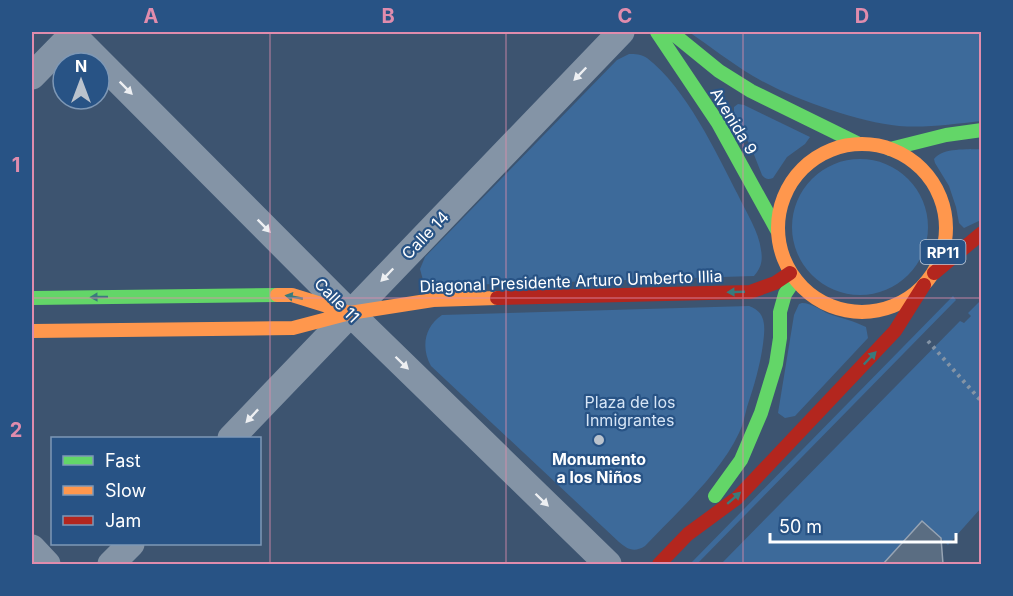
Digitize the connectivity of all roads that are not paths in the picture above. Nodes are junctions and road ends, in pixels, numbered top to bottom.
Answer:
1 (72, 32) edge
2 (621, 32) edge
3 (657, 32) edge
4 (671, 32) edge
5 (32, 76) edge
6 (981, 130) edge
7 (859, 144) junction
8 (890, 149) junction
9 (777, 230) junction
10 (981, 233) edge
11 (793, 276) junction
12 (928, 280) junction
13 (32, 298) edge
14 (350, 313) junction
15 (32, 331) edge
16 (232, 437) edge
17 (688, 534) junction
18 (129, 545) edge
19 (32, 548) edge
20 (47, 564) edge
21 (111, 564) edge
22 (608, 564) edge
23 (659, 564) edge

1 - 5 street
1 -> 14 street, Calle 11
2 -> 14 street, Calle 14
3 - 9 main road, Avenida 9 / RP11
4 - 7 main road, Avenida 9 / RP11
6 - 8 main road, RP11
7 - 8 main road, RP11
7 - 9 main road, RP11
8 - 12 main road, RP11
9 - 11 main road, RP11
10 - 12 main road, RP11
11 - 12 main road, RP11
11 -> 14 main road, Diagonal Presidente Arturo Umberto Illia
11 - 17 main road
17 -> 12 main road
14 -> 13 main road, Diagonal Presidente Arturo Umberto Illia
14 - 15 main road, Diagonal Presidente Arturo Umberto Illia
14 -> 16 street, Calle 14
14 -> 22 street, Calle 11
17 - 23 main road
18 - 21 street
19 - 20 street

